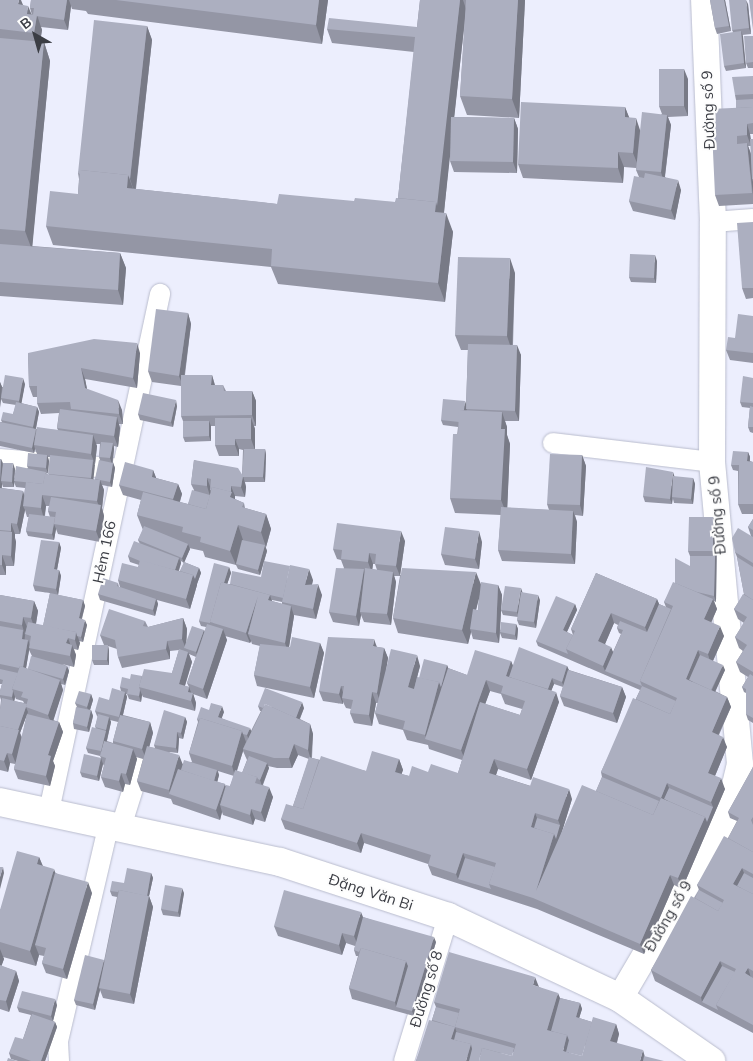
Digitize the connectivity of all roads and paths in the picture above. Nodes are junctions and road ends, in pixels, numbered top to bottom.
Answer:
1 (704, 0) edge
2 (753, 219) edge
3 (713, 222) junction
4 (160, 294) dead end
5 (553, 443) dead end
6 (0, 459) edge
7 (712, 462) junction
8 (122, 469) junction
9 (141, 763) edge
10 (0, 802) edge
11 (50, 811) junction
12 (115, 826) junction
13 (448, 917) junction
14 (620, 998) junction
15 (59, 1061) edge
16 (404, 1061) edge
17 (712, 1061) edge

1 - 3 street, Đường số 9
2 - 3 street
3 - 7 street, Đường số 9
4 - 8 street, Hẻm 166
5 - 7 street
6 - 8 street
7 - 14 street, Đường số 9
8 - 11 street, Hẻm 166
9 - 12 street
10 - 11 main road, Đặng Văn Bi
11 - 12 main road, Đặng Văn Bi
12 - 13 main road, Đặng Văn Bi
12 - 15 street
13 - 14 main road, Đặng Văn Bi
13 - 16 street, Đường số 8
14 - 17 main road, Đặng Văn Bi

